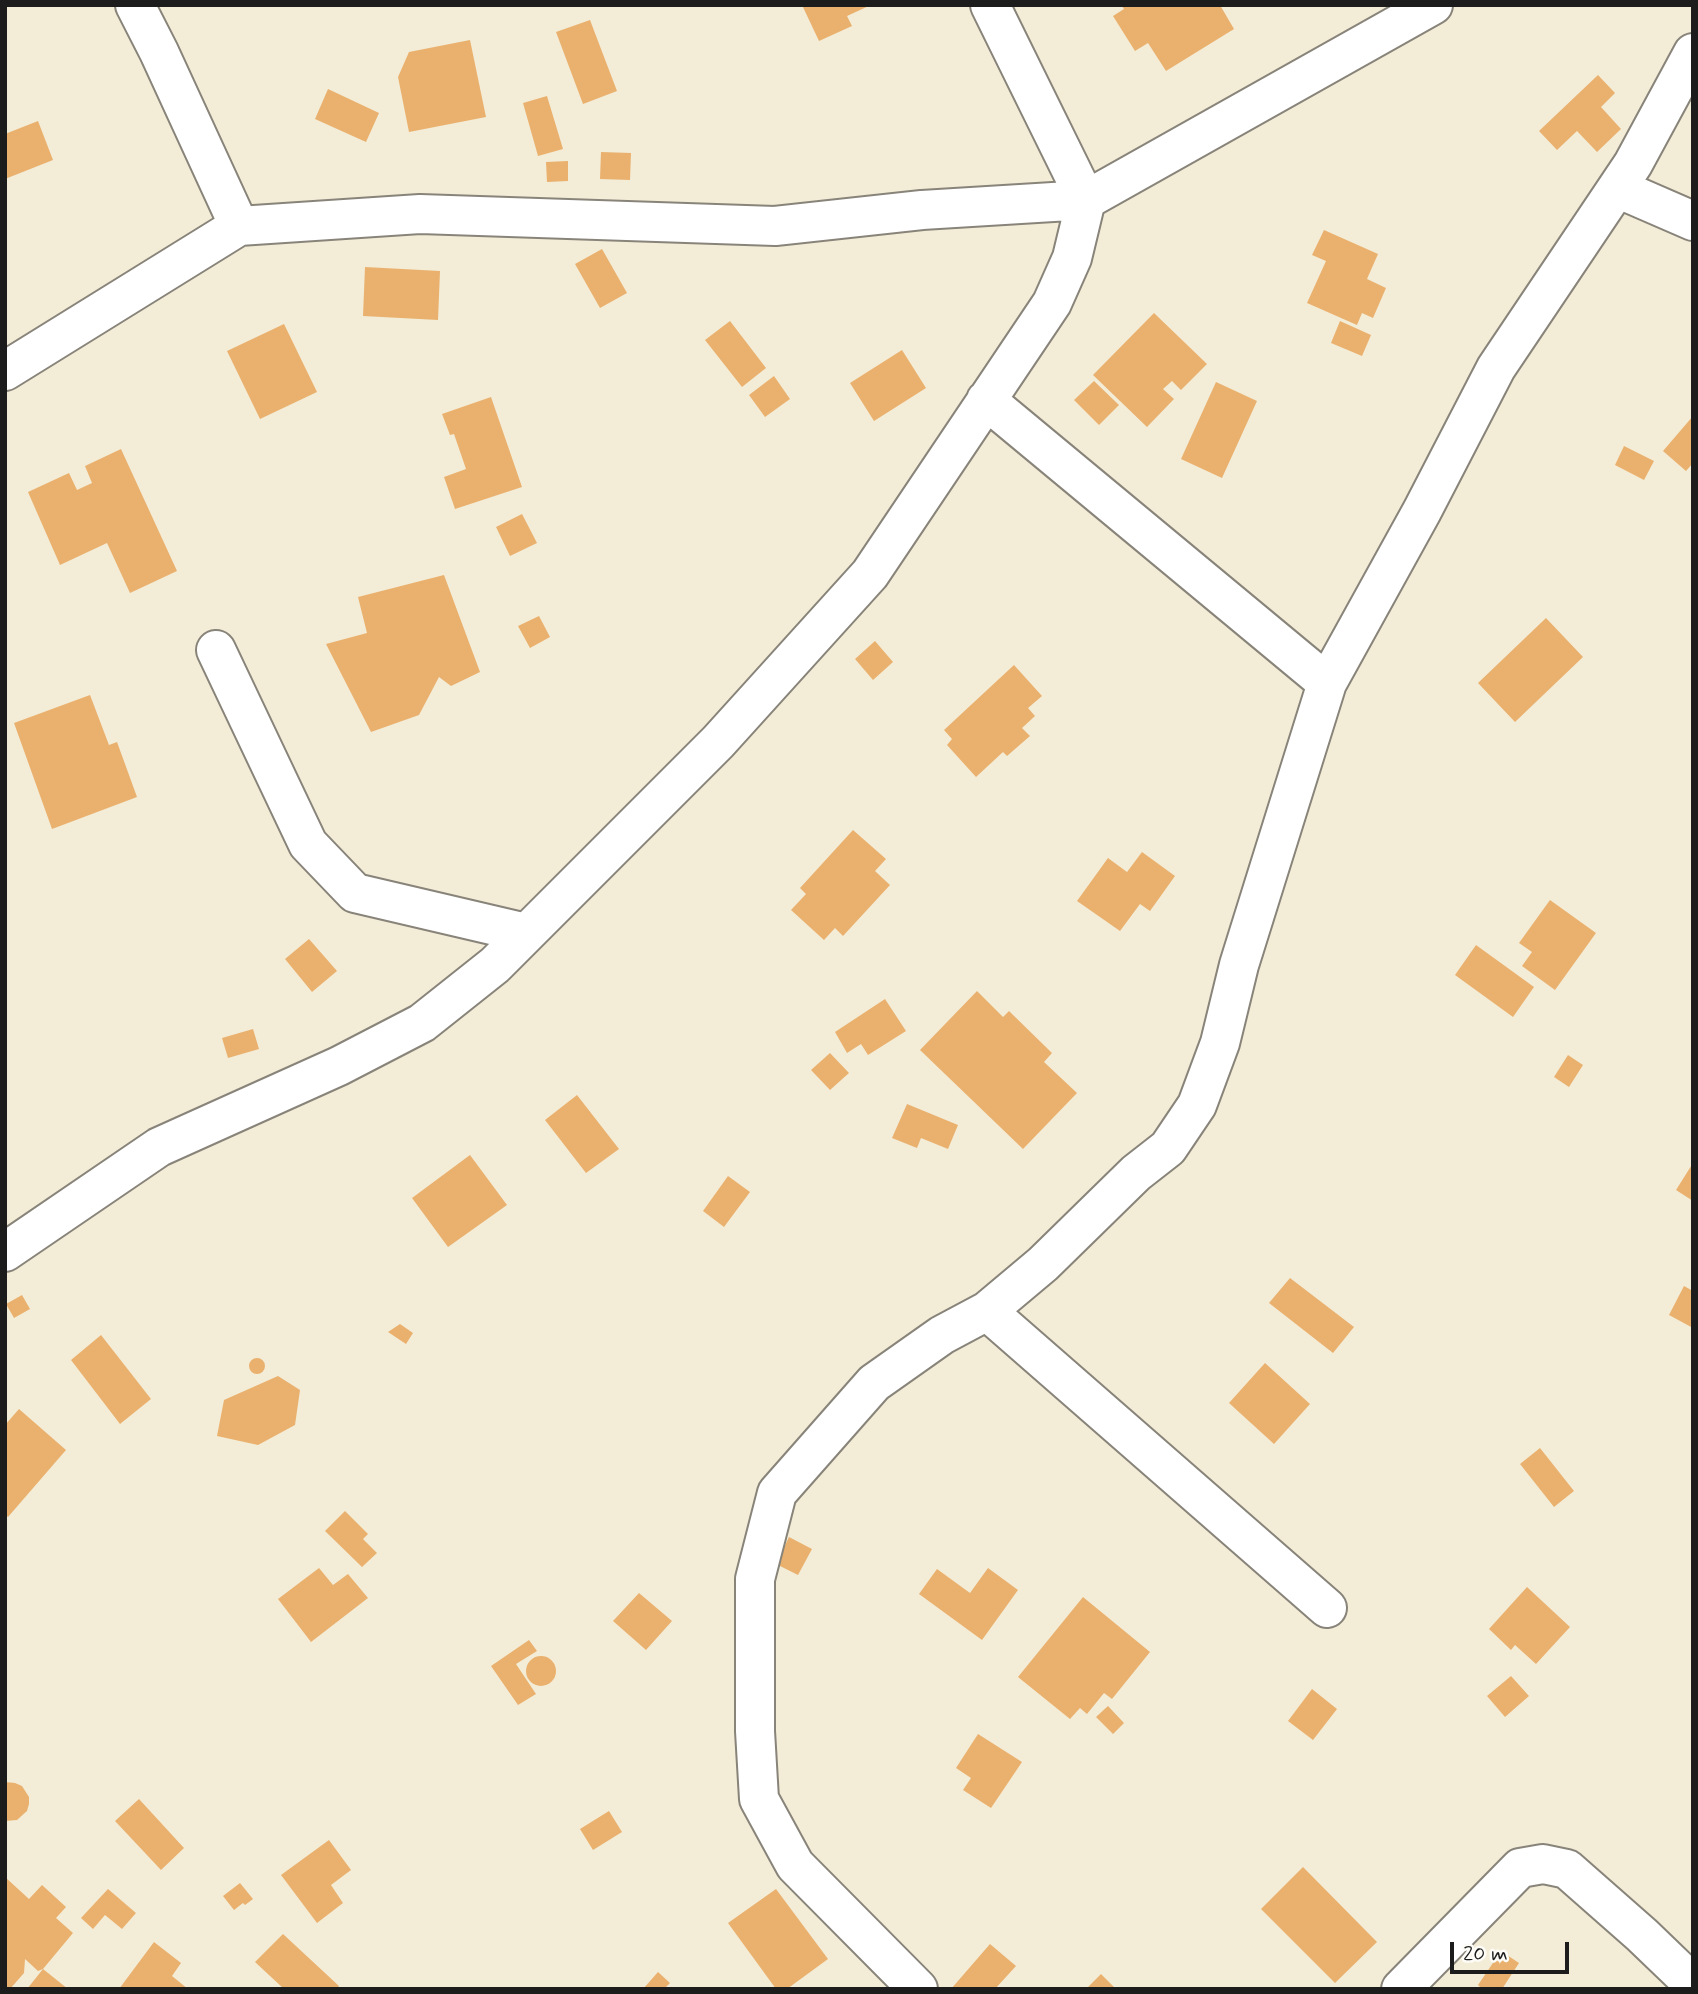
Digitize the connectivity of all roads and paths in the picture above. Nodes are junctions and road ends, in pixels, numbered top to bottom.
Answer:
1 (135, 5) edge
2 (990, 5) edge
3 (1433, 5) edge
4 (1693, 54) edge
5 (1617, 188) junction
6 (1086, 200) junction
7 (1693, 222) edge
8 (239, 226) junction
9 (5, 370) edge
10 (986, 400) junction
11 (216, 650) dead end
12 (1327, 683) junction
13 (526, 933) junction
14 (5, 1252) edge
15 (987, 1311) junction
16 (1327, 1608) dead end
17 (1693, 1984) edge
18 (918, 1989) edge
19 (1401, 1989) edge

1 - 8 street
2 - 6 street
3 - 6 street
4 - 5 street
5 - 7 street
5 - 12 street
6 - 8 street
6 - 10 street
8 - 9 street
10 - 12 street
10 - 13 street
11 - 13 street
12 - 15 street
13 - 14 street
15 - 16 street
15 - 18 street
17 - 19 street

